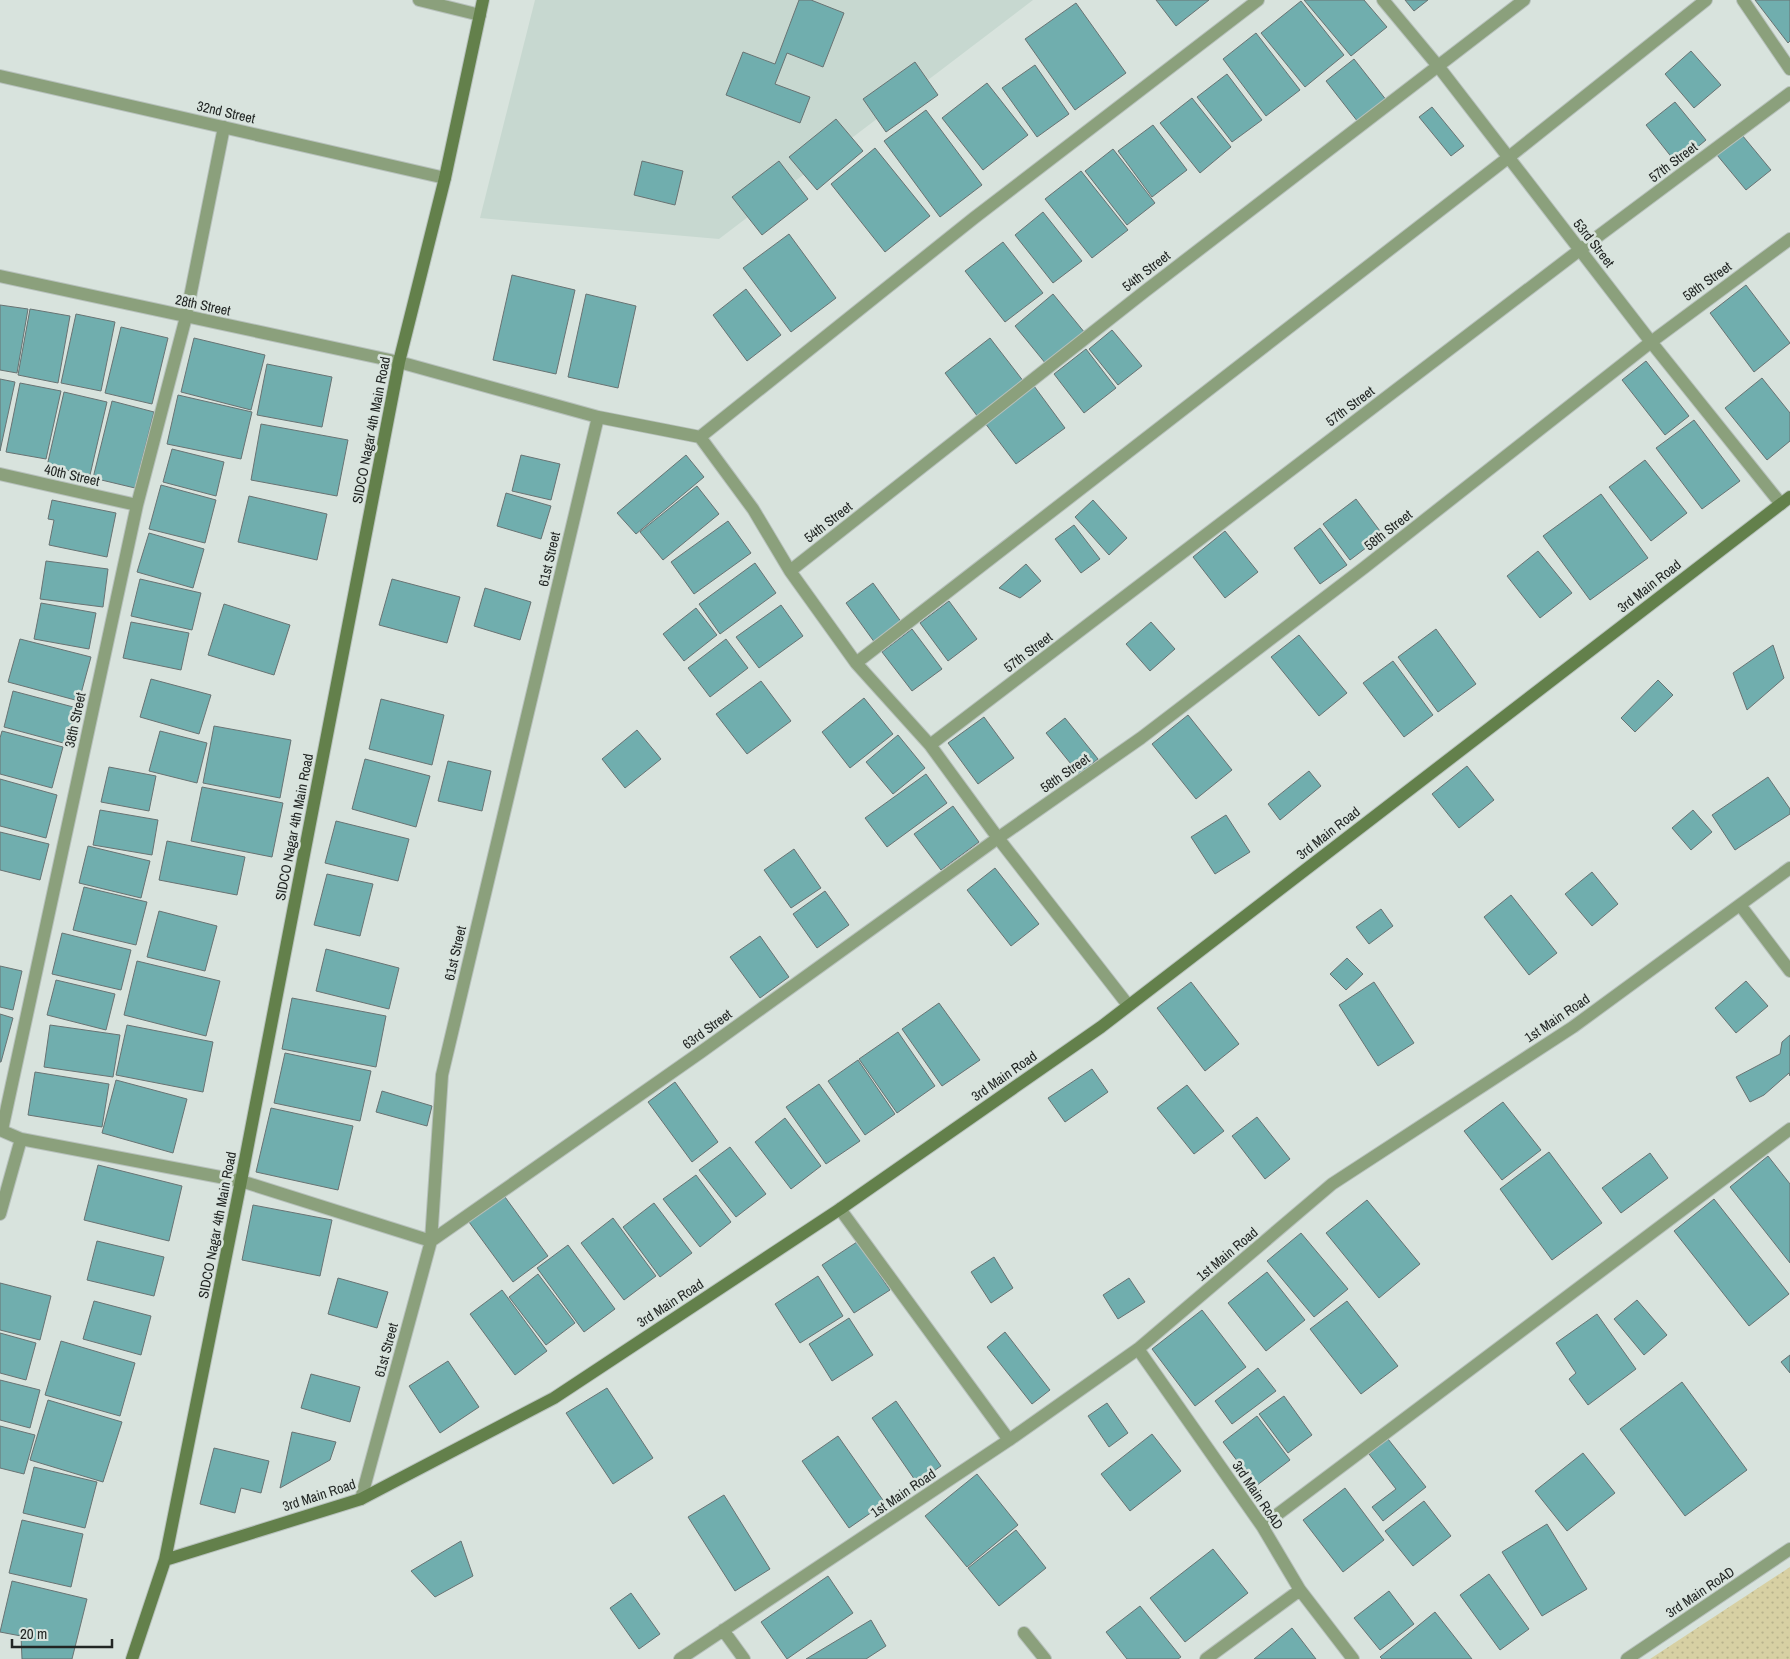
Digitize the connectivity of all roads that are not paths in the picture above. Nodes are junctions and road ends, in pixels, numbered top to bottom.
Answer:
1 (419, 0) edge
2 (483, 0) edge
3 (1258, 0) edge
4 (1383, 0) edge
5 (1524, 0) edge
6 (1706, 0) edge
7 (1743, 0) edge
8 (480, 16) junction
9 (1438, 66) junction
10 (1790, 69) edge
11 (0, 76) edge
12 (1790, 93) edge
13 (224, 127) junction
14 (1509, 157) junction
15 (445, 178) junction
16 (1790, 239) edge
17 (1581, 250) junction
18 (0, 276) edge
19 (186, 317) junction
20 (1651, 342) junction
21 (399, 362) junction
22 (598, 417) junction
23 (700, 437) junction
24 (0, 474) edge
25 (1786, 500) edge
26 (137, 506) junction
27 (790, 571) junction
28 (856, 662) junction
29 (930, 745) junction
30 (998, 838) junction
31 (1790, 868) edge
32 (1740, 905) junction
33 (1790, 971) edge
34 (1128, 1005) junction
35 (1790, 1129) edge
36 (1, 1130) edge
37 (20, 1138) junction
38 (241, 1181) junction
39 (840, 1208) junction
40 (0, 1214) edge
41 (431, 1241) junction
42 (1138, 1349) junction
43 (1009, 1440) junction
44 (361, 1498) junction
45 (1262, 1526) junction
46 (1790, 1549) edge
47 (165, 1560) junction
48 (1300, 1590) junction
49 (723, 1630) junction
50 (1024, 1633) dead end
51 (132, 1659) edge
52 (680, 1659) edge
53 (744, 1659) edge
54 (1045, 1659) edge
55 (1206, 1659) edge
56 (1353, 1659) edge
57 (1627, 1659) edge

1 - 8 street
2 - 8 street, SIDCO Nagar 4th Main Road
3 - 23 street
4 - 9 street, 53rd Street
5 - 9 street, 54th Street
6 - 14 street
7 - 10 street
8 - 15 street, SIDCO Nagar 4th Main Road
9 - 14 street, 53rd Street
9 - 27 street, 54th Street
11 - 13 street, 32nd Street
12 - 17 street, 57th Street
13 - 15 street, 32nd Street
13 - 19 street, 38th Street
14 - 17 street, 53rd Street
14 - 28 street
15 - 21 street, SIDCO Nagar 4th Main Road
16 - 20 street, 58th Street
17 - 20 street, 53rd Street
17 - 29 street, 57th Street
18 - 19 street, 28th Street
19 - 21 street, 28th Street
19 - 26 street, 38th Street
20 - 25 street, 53rd Street
20 - 30 street, 58th Street
21 - 22 street, 28th Street
21 - 38 street, SIDCO Nagar 4th Main Road
22 - 23 street, 28th Street
22 - 41 street, 61st Street
23 - 27 street
24 - 26 street, 40th Street
25 - 34 street, 3rd Main Road
26 - 36 street, 38th Street
27 - 28 street
28 - 29 street
29 - 30 street
30 - 34 street
30 - 41 street, 63rd Street
31 - 32 street, 1st Main Road
32 - 33 street
32 - 42 street, 1st Main Road
34 - 39 street, 3rd Main Road
35 - 45 street
36 - 37 street
37 - 38 street
37 - 40 street
38 - 41 street
38 - 47 street, SIDCO Nagar 4th Main Road
39 - 43 street
39 - 44 street, 3rd Main Road
41 - 44 street, 61st Street
42 - 43 street, 1st Main Road
42 - 45 street, 3rd Main RoAD
43 - 49 street, 1st Main Road
44 - 47 street, 3rd Main Road
45 - 48 street, 3rd Main RoAD
46 - 57 street, 3rd Main RoAD
47 - 51 street, SIDCO Nagar 4th Main Road
48 - 55 street
48 - 56 street, 3rd Main RoAD
49 - 52 street, 1st Main Road
49 - 53 street
50 - 54 street

